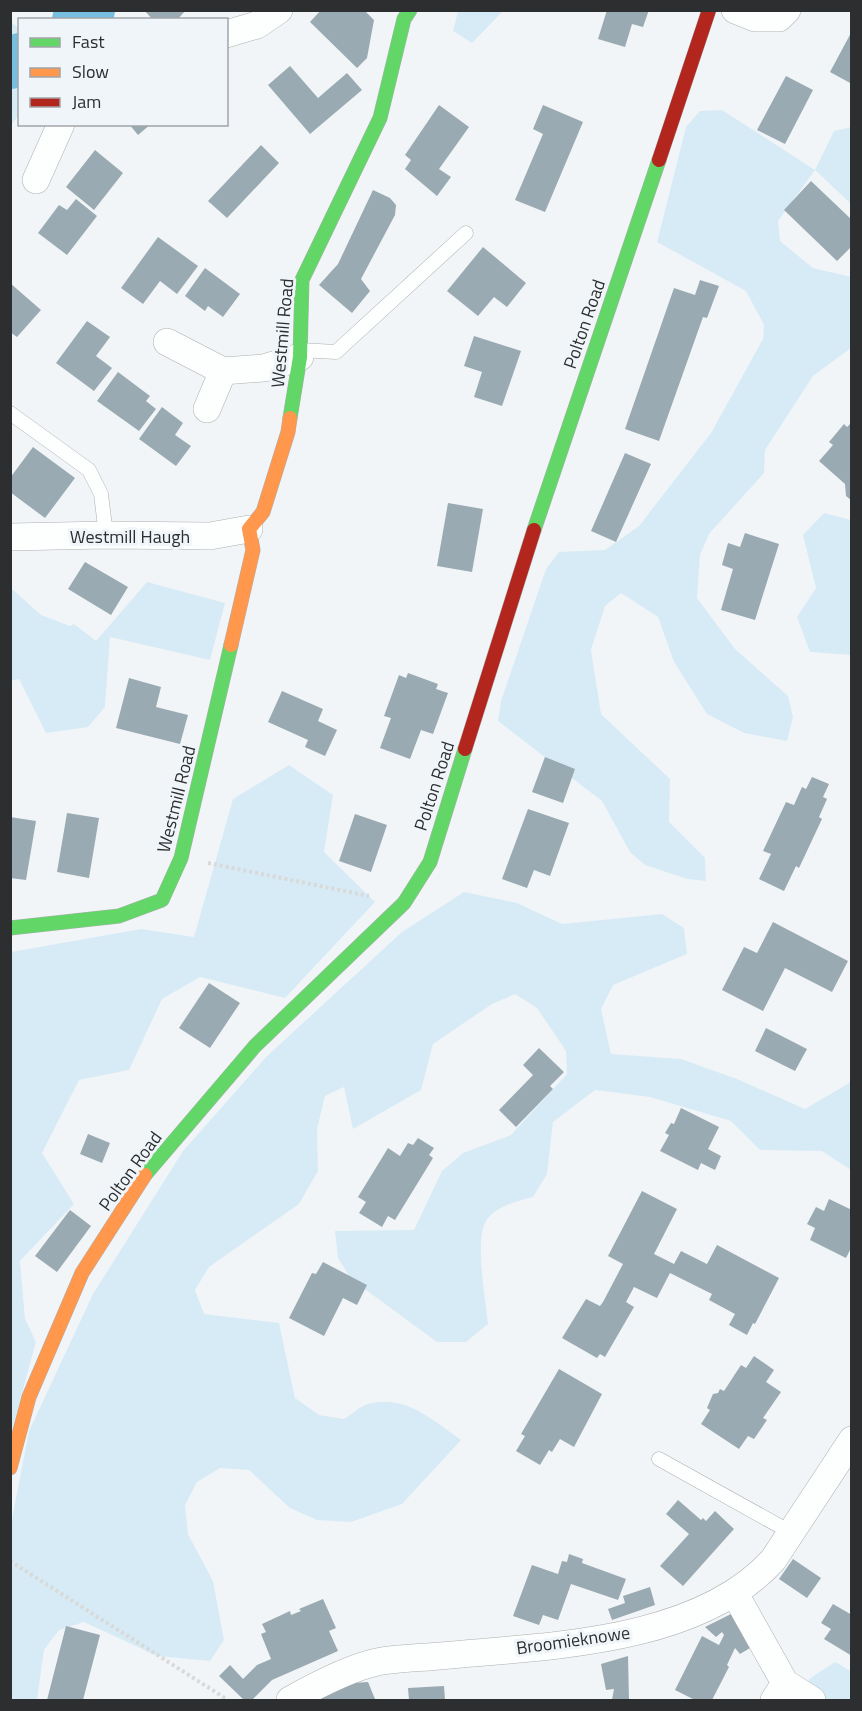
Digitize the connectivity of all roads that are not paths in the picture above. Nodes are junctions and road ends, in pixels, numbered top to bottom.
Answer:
1 (279, 10) edge
2 (709, 10) edge
3 (735, 10) edge
4 (787, 10) edge
5 (403, 13) edge
6 (228, 33) edge
7 (60, 126) edge
8 (36, 180) dead end
9 (466, 233) dead end
10 (166, 342) dead end
11 (300, 354) junction
12 (223, 371) junction
13 (207, 409) dead end
14 (10, 412) edge
15 (249, 529) junction
16 (106, 535) junction
17 (10, 537) edge
18 (10, 928) edge
19 (852, 1440) edge
20 (659, 1459) dead end
21 (10, 1468) edge
22 (792, 1533) junction
23 (735, 1594) junction
24 (779, 1692) edge
25 (290, 1701) edge
26 (812, 1701) edge

1 - 6 street
2 - 21 street, Polton Road
3 - 4 street
5 - 11 street, Westmill Road
7 - 8 street
9 - 11 lane
10 - 12 street
11 - 12 street
11 - 15 street, Westmill Road
12 - 13 street
14 - 16 lane
15 - 16 street, Westmill Haugh
15 - 18 street, Westmill Road
16 - 17 street, Westmill Haugh
19 - 22 street, Broomieknowe
20 - 22 lane
22 - 23 street, Broomieknowe
23 - 24 street
23 - 25 street, Broomieknowe
24 - 26 street

